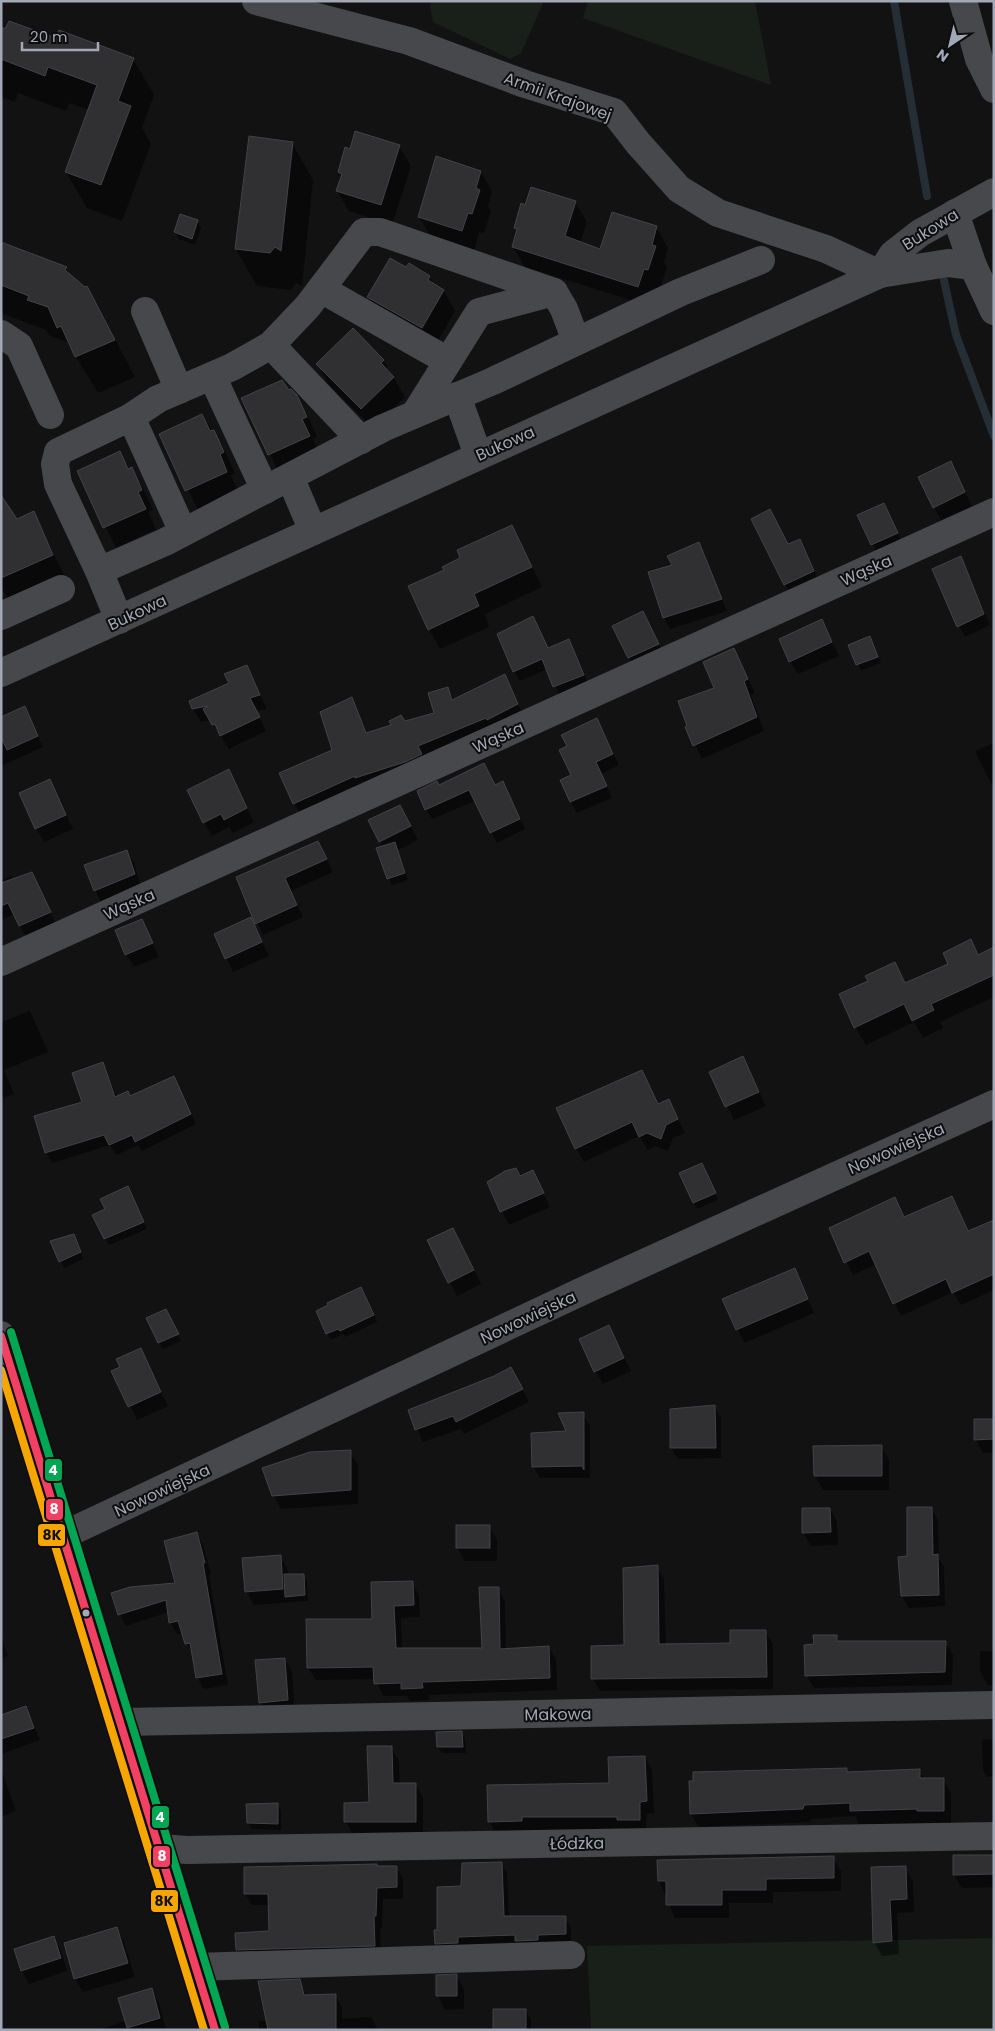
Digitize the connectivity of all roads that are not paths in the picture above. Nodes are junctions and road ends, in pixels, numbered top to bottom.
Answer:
1 (256, 1) edge
2 (963, 1) edge
3 (994, 89) edge
4 (994, 192) edge
5 (955, 213) junction
6 (761, 260) dead end
7 (973, 266) junction
8 (880, 274) junction
9 (321, 289) junction
10 (554, 292) junction
11 (145, 311) dead end
12 (994, 311) edge
13 (1, 334) edge
14 (576, 341) junction
15 (271, 345) junction
16 (448, 361) junction
17 (212, 376) junction
18 (179, 390) junction
19 (457, 396) junction
20 (50, 414) dead end
21 (415, 414) junction
22 (131, 417) junction
23 (361, 440) junction
24 (478, 456) junction
25 (290, 478) junction
26 (265, 490) junction
27 (994, 512) edge
28 (313, 531) junction
29 (184, 532) junction
30 (99, 571) junction
31 (61, 589) dead end
32 (1, 616) edge
33 (119, 620) junction
34 (2, 670) edge
35 (1, 962) edge
36 (994, 1104) edge
37 (1, 1335) edge
38 (64, 1535) junction
39 (994, 1705) edge
40 (122, 1722) junction
41 (994, 1836) edge
42 (160, 1848) junction
43 (571, 1955) dead end
44 (196, 1967) junction
45 (215, 2030) edge

1 - 8 street, Armii Krajowej
2 - 3 street
4 - 5 street, Bukowa
5 - 7 street
5 - 8 street, Bukowa
6 - 14 street
7 - 8 street
7 - 12 street
8 - 24 street, Bukowa
9 - 10 street
9 - 15 street
9 - 16 street
10 - 14 street
10 - 16 street
11 - 18 street
13 - 20 street
14 - 19 street
15 - 17 street
15 - 23 street
16 - 21 street
17 - 18 street
17 - 26 street
18 - 22 street
19 - 21 street
19 - 24 street
21 - 23 street
22 - 29 street
22 - 30 street
23 - 25 street
24 - 28 street, Bukowa
25 - 26 street
25 - 28 street
26 - 29 street
27 - 35 street, Wąska
28 - 33 street, Bukowa
29 - 30 street
30 - 33 street
31 - 32 street
33 - 34 street, Bukowa
36 - 38 street, Nowowiejska
37 - 38 street
38 - 40 street
39 - 40 street, Makowa
40 - 42 street
41 - 42 street, Łódzka
42 - 44 street
43 - 44 street
44 - 45 street

